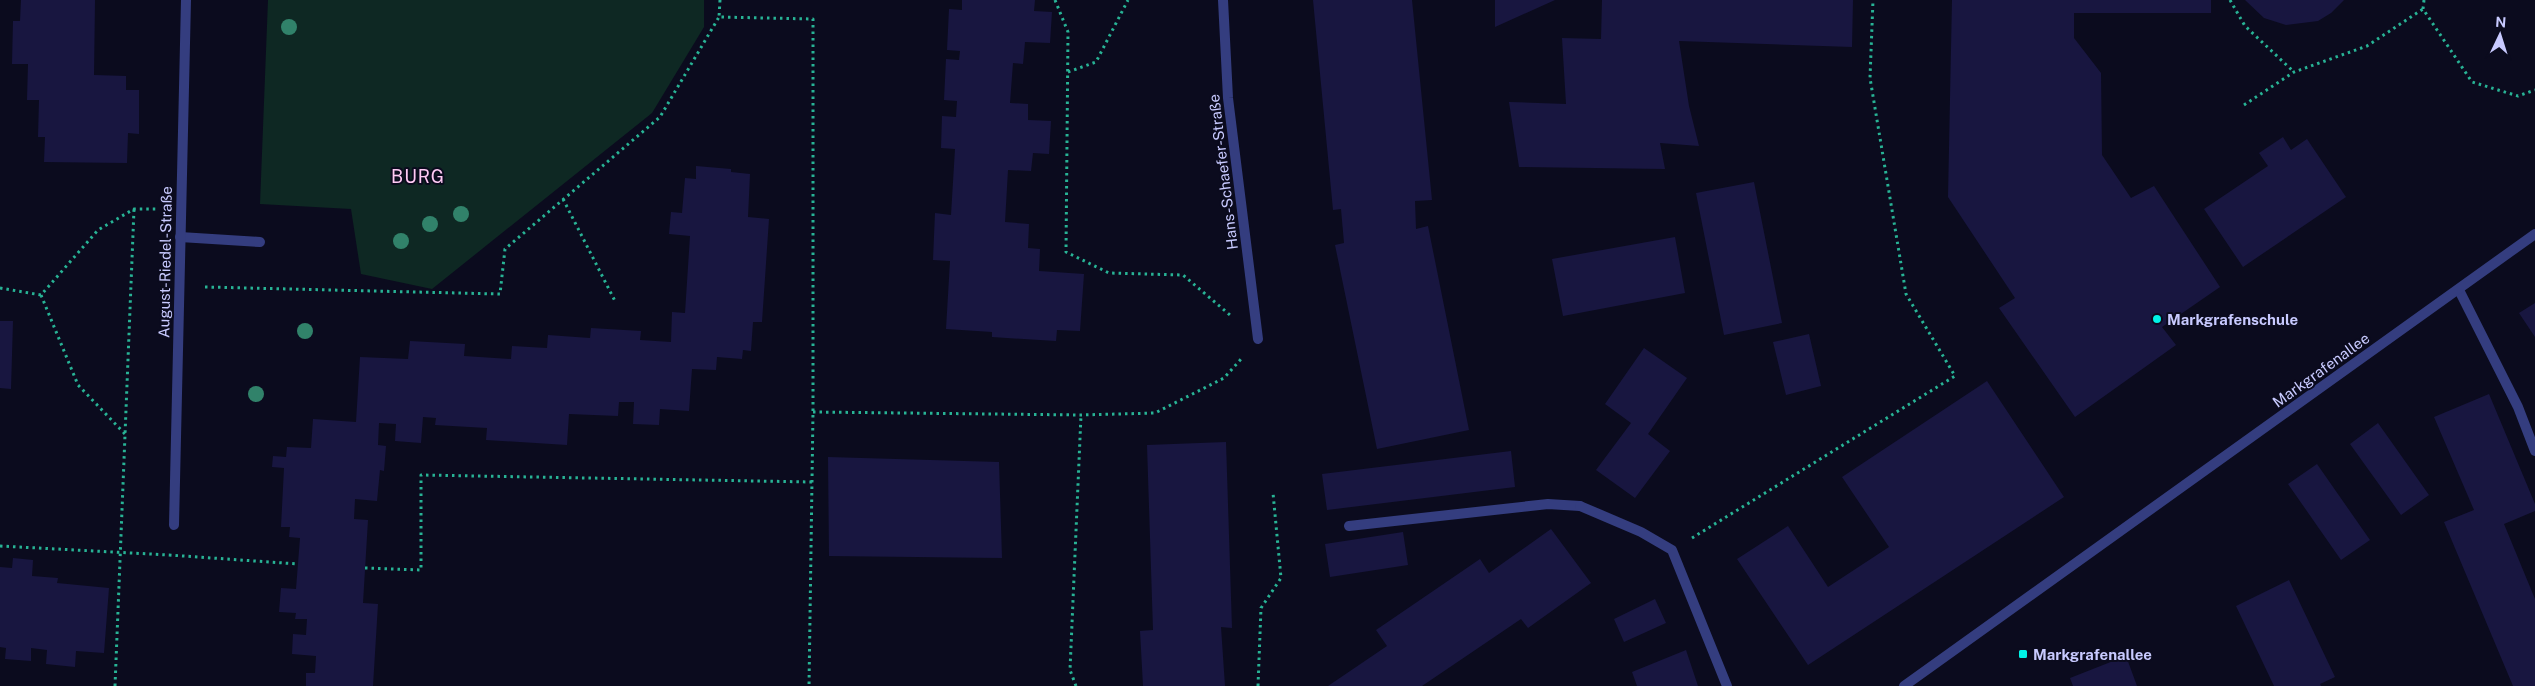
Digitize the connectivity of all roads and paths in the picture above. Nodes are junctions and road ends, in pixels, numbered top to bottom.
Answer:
1 (186, 0) edge
2 (720, 0) edge
3 (1055, 0) edge
4 (1128, 0) edge
5 (1223, 0) edge
6 (1873, 0) edge
7 (2230, 0) edge
8 (2424, 0) edge
9 (2423, 9) junction
10 (719, 17) junction
11 (1068, 72) junction
12 (2294, 72) junction
13 (2535, 90) edge
14 (2244, 105) dead end
15 (563, 199) junction
16 (134, 209) junction
17 (181, 209) junction
18 (2535, 234) edge
19 (180, 237) junction
20 (260, 242) dead end
21 (179, 287) junction
22 (0, 288) edge
23 (2459, 290) junction
24 (41, 295) junction
25 (616, 303) dead end
26 (1258, 339) junction
27 (813, 412) junction
28 (1081, 415) junction
29 (125, 434) junction
30 (2535, 451) edge
31 (812, 482) junction
32 (1273, 493) dead end
33 (174, 525) joint
34 (1349, 526) dead end
35 (0, 546) edge
36 (1672, 550) junction
37 (120, 551) junction
38 (169, 555) junction
39 (298, 564) dead end
40 (365, 568) dead end
41 (115, 686) edge
42 (809, 686) edge
43 (1076, 686) edge
44 (1258, 686) edge
45 (1727, 686) edge
46 (1904, 686) edge

1 - 17 street, August-Riedel-Straße
2 - 10 path
3 - 11 path
4 - 11 path
5 - 26 street, Hans-Schaefer-Straße
6 - 36 path
7 - 12 path
8 - 9 path
9 - 12 path
9 - 13 path
10 - 15 path
10 - 27 path
11 - 26 path
12 - 14 path
15 - 21 path
15 - 25 path
16 - 17 path
16 - 24 path
16 - 29 path
17 - 19 street, August-Riedel-Straße
18 - 23 street, Markgrafenallee
19 - 20 street
19 - 21 street, August-Riedel-Straße
21 - 33 street, August-Riedel-Straße
22 - 24 path
23 - 30 street
23 - 46 street, Markgrafenallee
24 - 29 path
26 - 28 path
27 - 28 path
27 - 31 path
28 - 43 path
29 - 37 path
31 - 40 path
31 - 42 path
32 - 44 path
33 - 38 path
34 - 36 street
35 - 37 path
36 - 45 street
37 - 38 path
37 - 41 path
38 - 39 path

